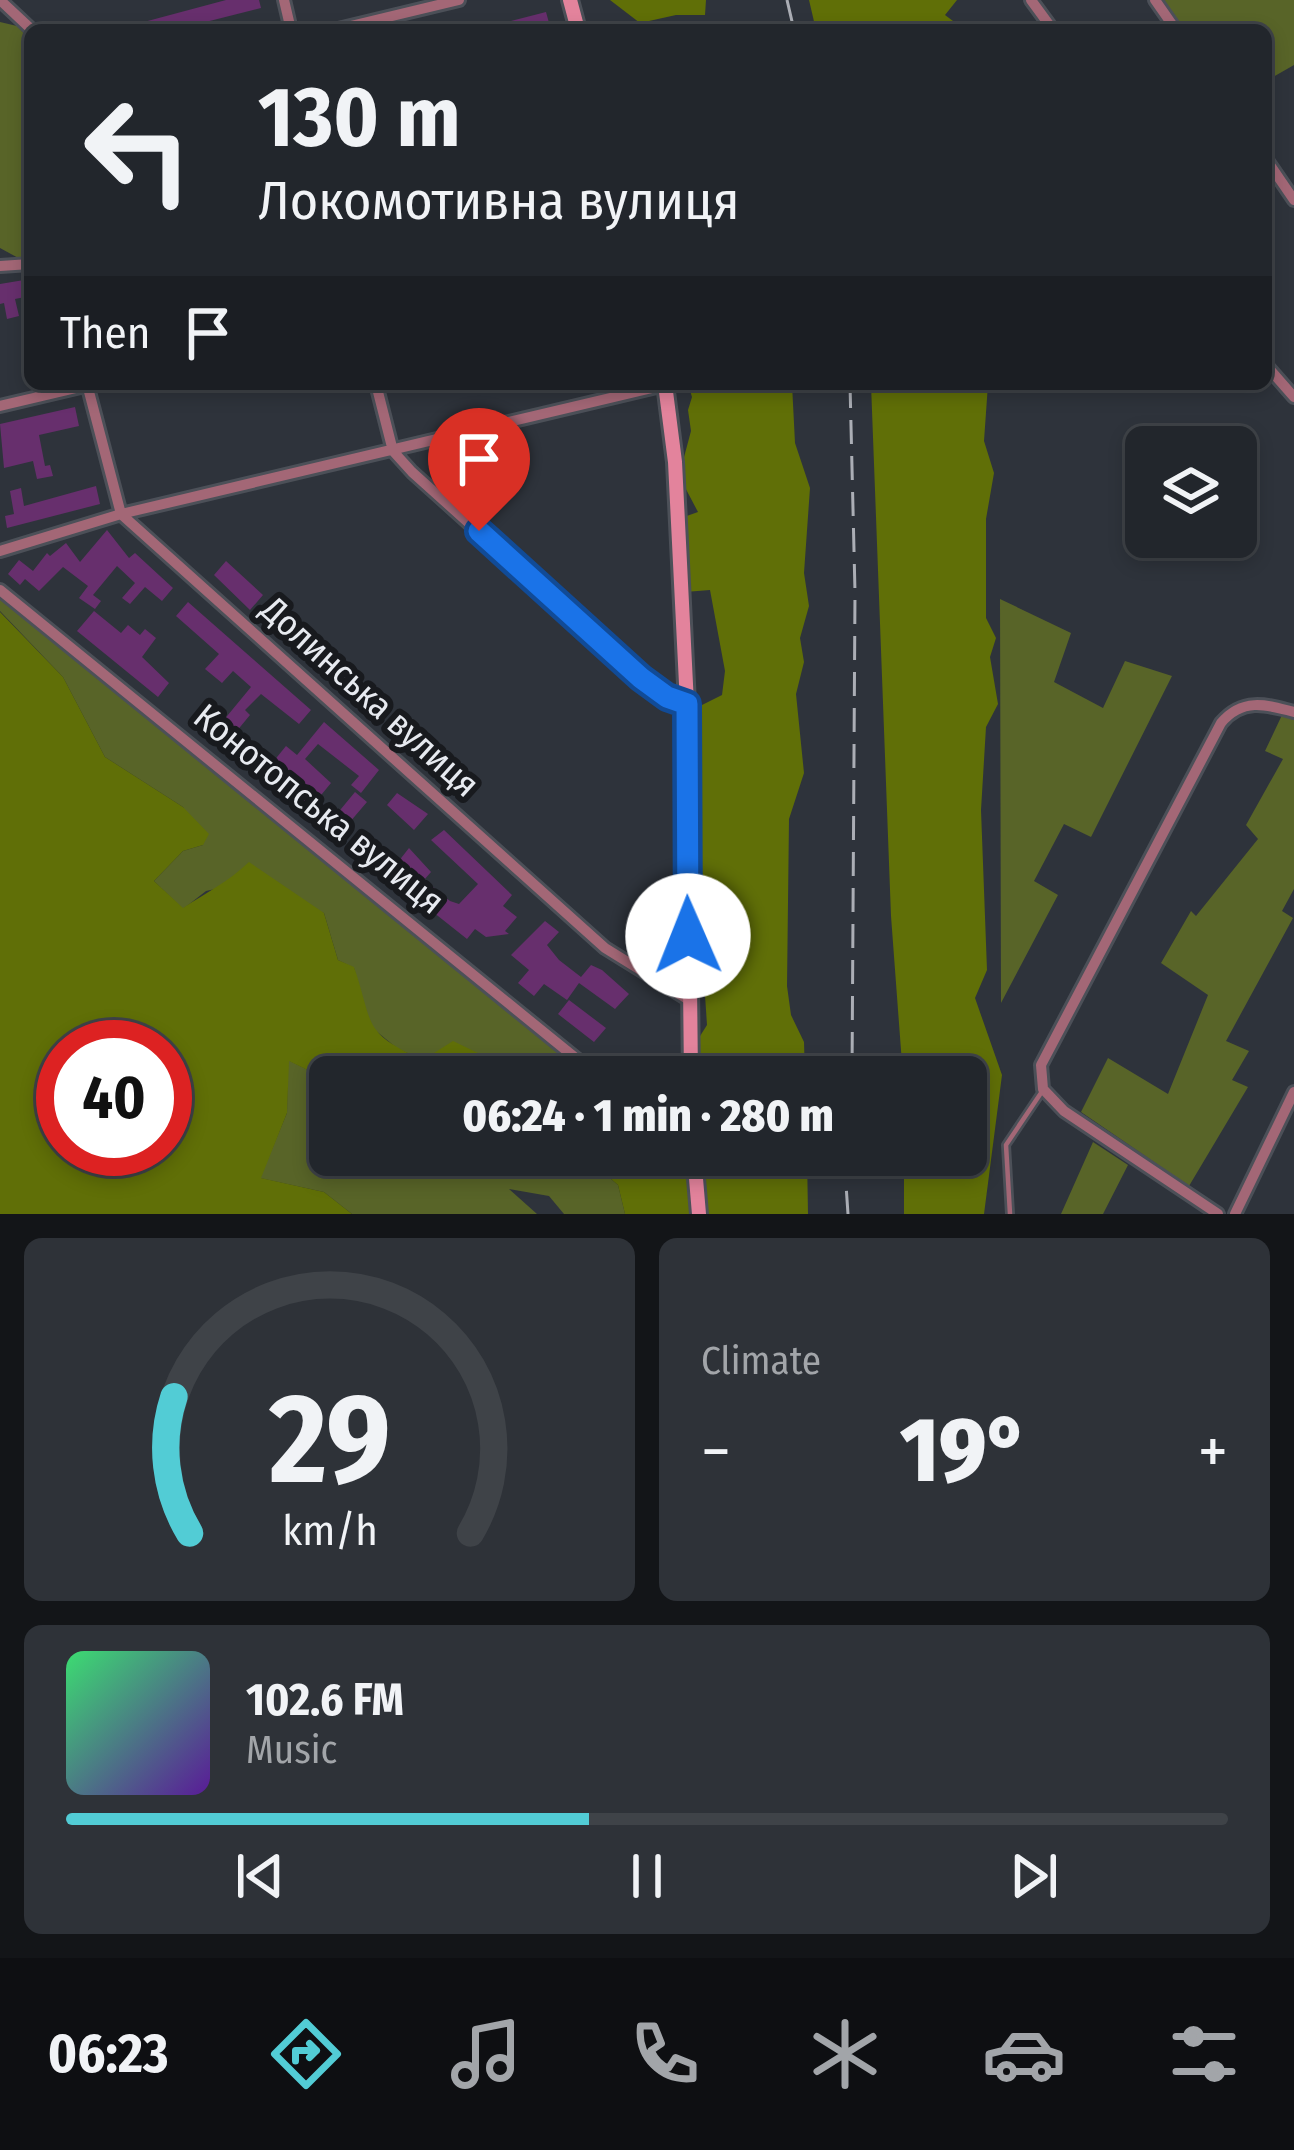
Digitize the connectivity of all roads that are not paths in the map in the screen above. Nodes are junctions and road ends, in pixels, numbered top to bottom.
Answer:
1 (0, 0) edge
2 (460, 0) edge
3 (26, 24) edge
4 (359, 24) edge
5 (1272, 168) edge
6 (1294, 200) edge
7 (1272, 372) edge
8 (65, 390) edge
9 (91, 390) edge
10 (378, 390) edge
11 (641, 390) edge
12 (666, 390) edge
13 (1294, 397) edge
14 (0, 406) edge
15 (393, 451) junction
16 (122, 514) junction
17 (0, 551) edge
18 (0, 590) edge
19 (687, 704) junction
20 (1294, 712) edge
21 (689, 1000) junction
22 (573, 1056) edge
23 (690, 1056) edge
24 (1043, 1089) junction
25 (1294, 1092) edge
26 (695, 1176) edge
27 (699, 1214) edge
28 (1010, 1214) edge
29 (1218, 1214) edge
30 (1235, 1214) edge

1 - 3 street
2 - 4 street
5 - 6 street
7 - 13 street
8 - 14 street
9 - 16 street
10 - 15 street
11 - 15 street
12 - 19 street
15 - 16 street
15 - 19 street
16 - 17 street
16 - 21 street, Долинська вулиця
18 - 22 street, Конотопська вулиця
19 - 21 street
20 - 24 street
21 - 23 street
24 - 28 lane
24 - 29 street
25 - 30 street
26 - 27 street

